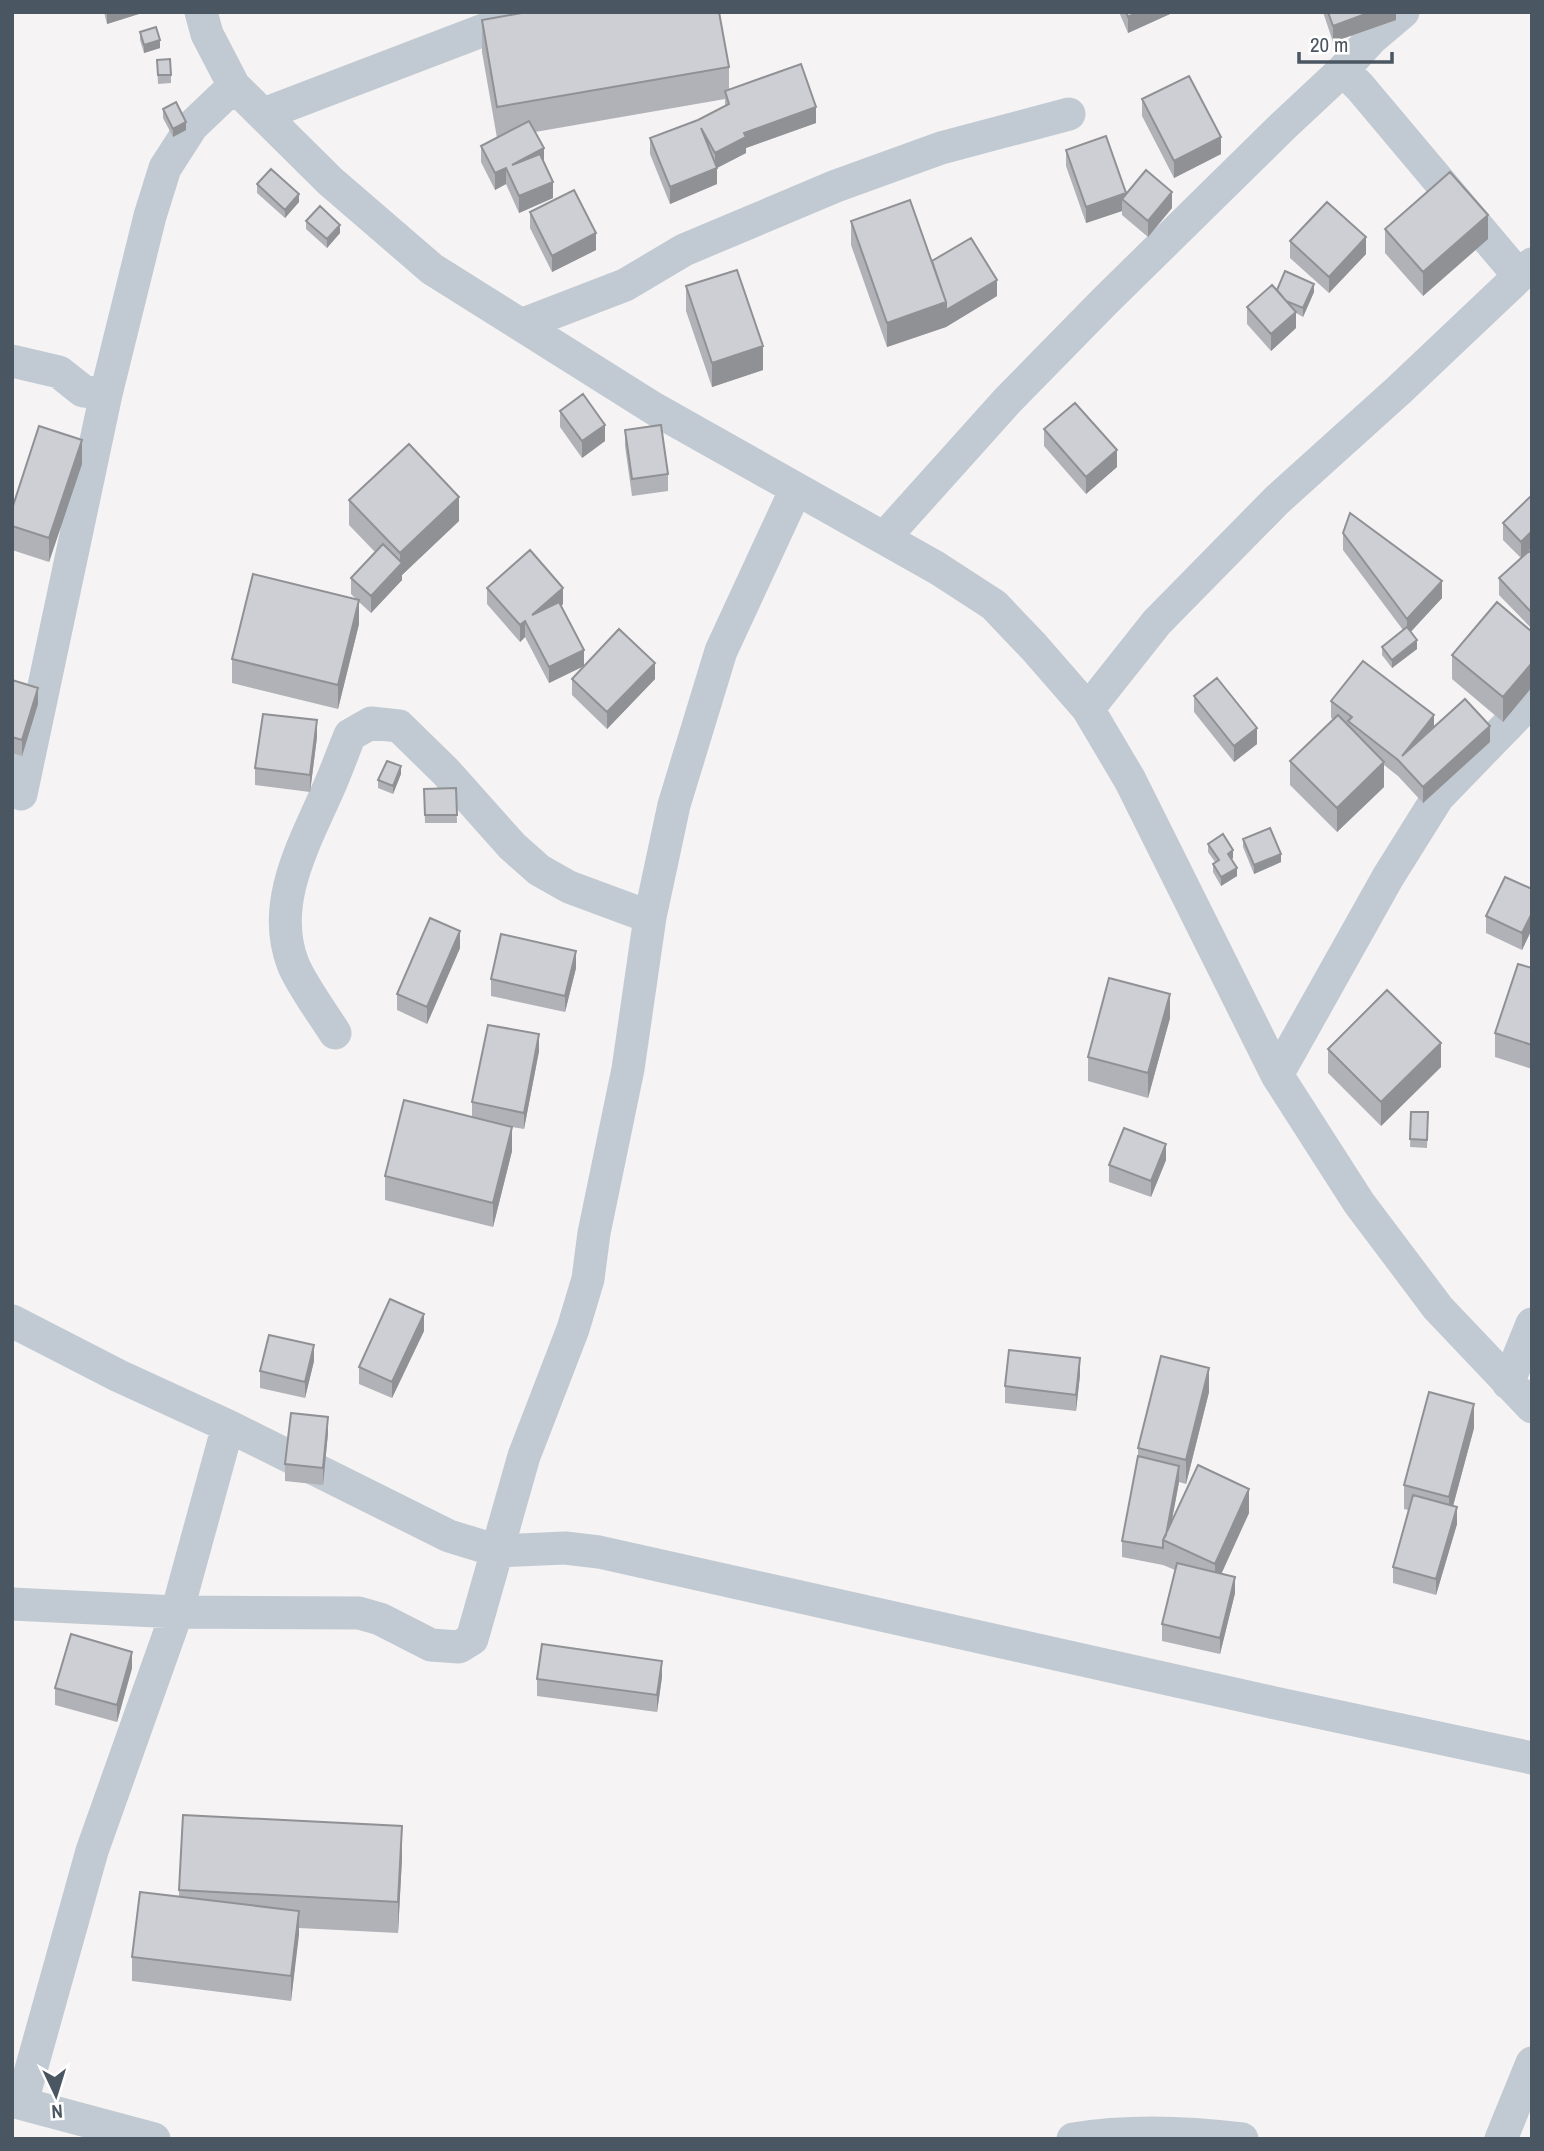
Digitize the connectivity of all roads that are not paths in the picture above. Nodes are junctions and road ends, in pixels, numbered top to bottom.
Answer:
1 (201, 12) edge
2 (531, 12) edge
3 (1403, 12) edge
4 (1343, 70) junction
5 (234, 86) junction
6 (264, 114) junction
7 (1069, 114) dead end
8 (1525, 270) edge
9 (522, 325) junction
10 (12, 361) edge
11 (106, 394) junction
12 (796, 489) junction
13 (884, 538) junction
14 (1532, 700) edge
15 (1088, 709) junction
16 (22, 794) dead end
17 (650, 917) junction
18 (335, 1033) dead end
19 (1277, 1075) junction
20 (12, 1321) edge
21 (1532, 1324) edge
22 (1508, 1383) junction
23 (1532, 1407) edge
24 (228, 1426) junction
25 (498, 1551) junction
26 (12, 1604) edge
27 (177, 1612) junction
28 (1532, 1758) edge
29 (1532, 2063) edge
30 (17, 2102) edge
31 (154, 2139) edge
32 (1073, 2139) edge
33 (1242, 2139) edge
34 (1501, 2139) edge

1 - 5 street
2 - 6 street
3 - 4 street
4 - 8 street
4 - 13 street
5 - 6 street
5 - 11 street
6 - 9 street
7 - 9 street
8 - 15 street
9 - 12 street
10 - 11 street
11 - 16 street
12 - 13 street
12 - 17 street
13 - 15 street
14 - 19 street
15 - 19 street
17 - 18 street
17 - 25 street
19 - 22 street
20 - 24 street
21 - 22 street
22 - 23 street
24 - 25 street
24 - 27 street
25 - 27 street
25 - 28 street
26 - 27 street
27 - 30 street
29 - 34 street
30 - 31 street
32 - 33 street

